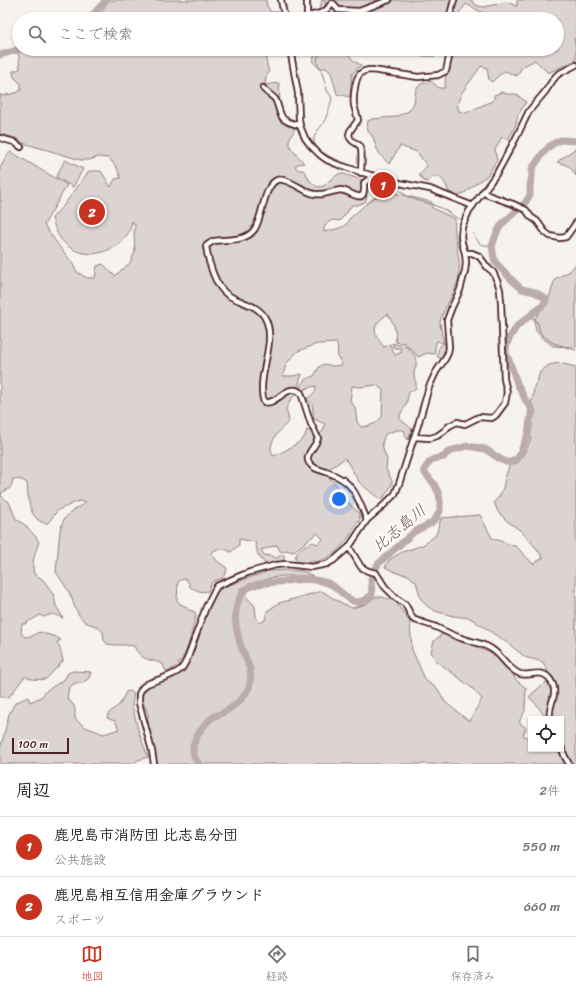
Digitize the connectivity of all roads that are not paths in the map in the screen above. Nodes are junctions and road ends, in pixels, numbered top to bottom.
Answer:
1 (281, 0) edge
2 (307, 0) edge
3 (389, 0) edge
4 (454, 0) edge
5 (284, 12) edge
6 (306, 12) edge
7 (321, 12) edge
8 (451, 12) edge
9 (291, 56) edge
10 (449, 56) edge
11 (576, 65) edge
12 (264, 88) dead end
13 (300, 126) junction
14 (0, 138) edge
15 (21, 147) dead end
16 (361, 173) junction
17 (373, 176) junction
18 (483, 192) junction
19 (473, 206) junction
20 (576, 223) edge
21 (465, 253) junction
22 (414, 437) junction
23 (367, 520) junction
24 (349, 547) junction
25 (549, 716) edge
26 (563, 752) edge
27 (154, 764) edge
28 (569, 764) edge

1 - 5 street
2 - 6 street
3 - 7 street
4 - 8 street
9 - 13 street
10 - 16 street
11 - 18 street
12 - 13 street
13 - 16 street
14 - 15 street
16 - 17 street
17 - 19 street
17 - 23 street
18 - 19 street
18 - 20 street
19 - 21 street
21 - 22 street
21 - 22 street
22 - 23 street
23 - 24 street
24 - 25 street
24 - 27 street
26 - 28 street

